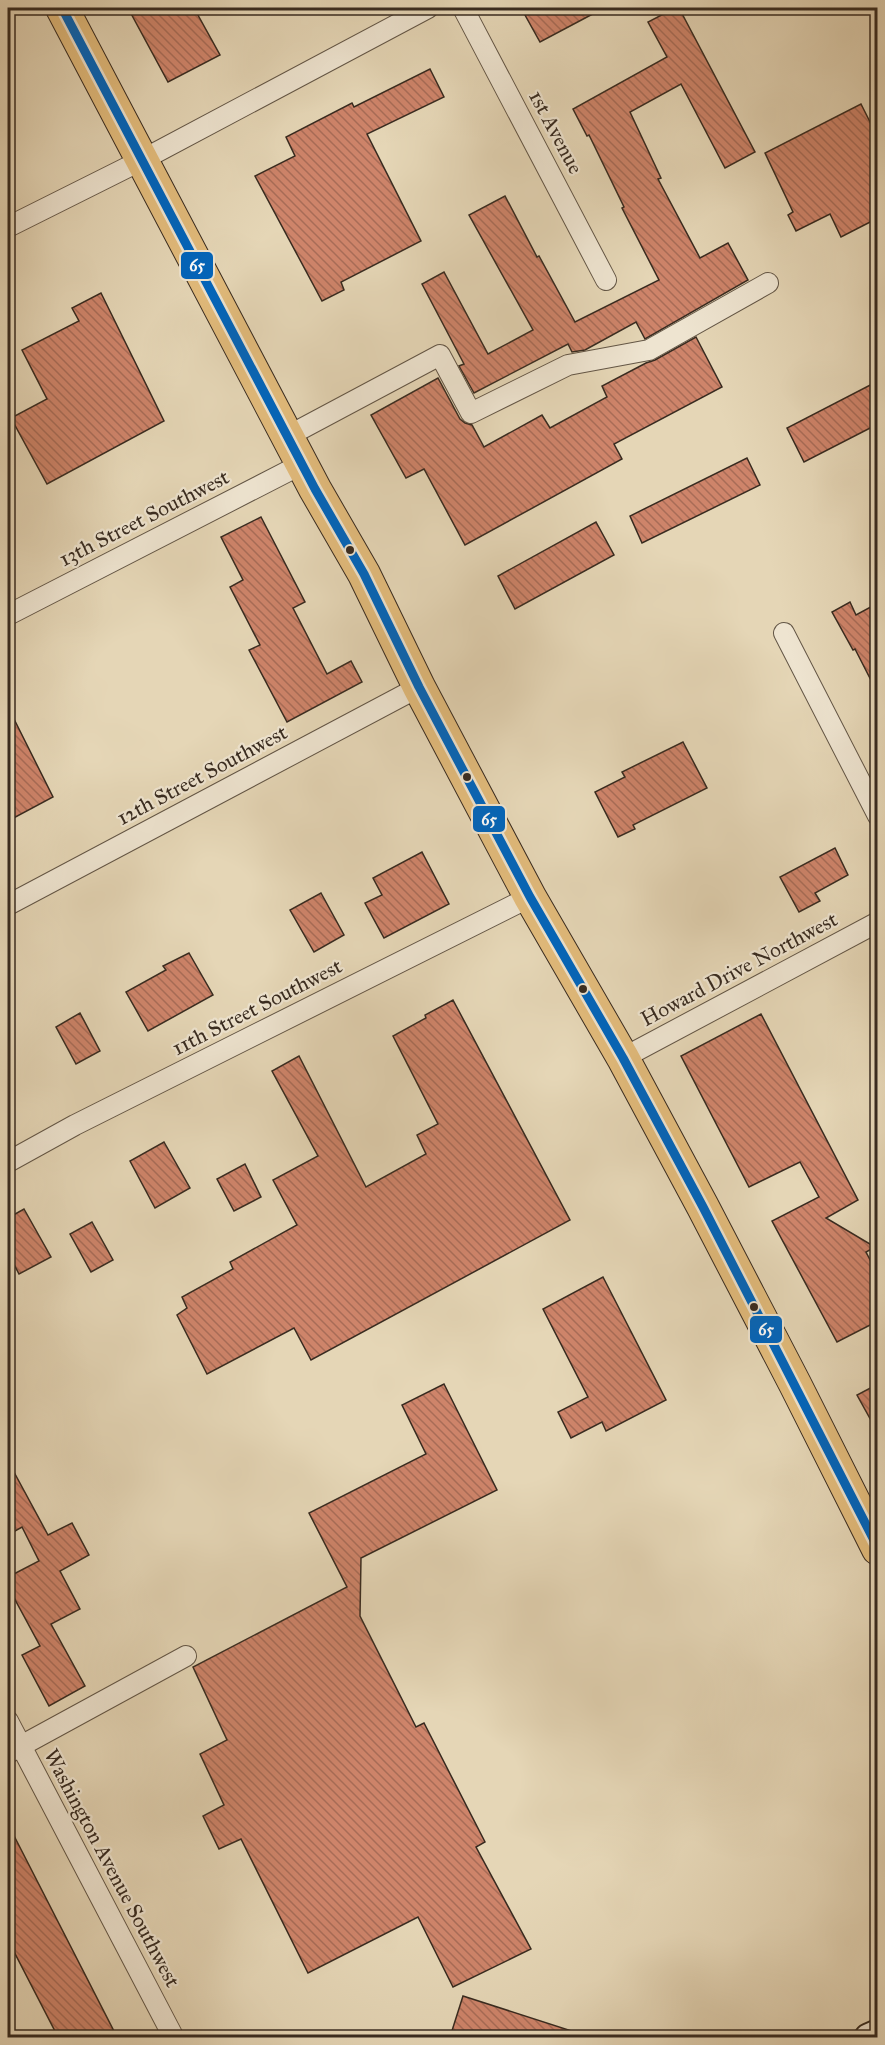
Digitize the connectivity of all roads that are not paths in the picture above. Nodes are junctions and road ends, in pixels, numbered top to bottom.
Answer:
1 (62, 8) edge
2 (428, 8) edge
3 (463, 8) edge
4 (142, 160) junction
5 (8, 227) edge
6 (606, 280) dead end
7 (768, 283) dead end
8 (288, 436) junction
9 (302, 464) junction
10 (8, 615) edge
11 (784, 633) dead end
12 (419, 687) junction
13 (878, 816) edge
14 (530, 897) junction
15 (8, 905) edge
16 (878, 922) edge
17 (623, 1059) junction
18 (8, 1162) edge
19 (878, 1550) edge
20 (186, 1656) dead end
21 (8, 1721) edge
22 (14, 1749) edge
23 (878, 2034) edge
24 (174, 2037) edge
25 (869, 2037) edge

1 - 4 main road
2 - 4 street
3 - 6 street, 1st Avenue
4 - 5 street
4 - 8 main road
7 - 8 street
8 - 9 main road
9 - 10 street, 13th Street Southwest
9 - 12 main road
11 - 13 street
12 - 14 main road
12 - 15 street, 12th Street Southwest
14 - 17 main road
14 - 18 street, 11th Street Southwest
16 - 17 street, Howard Drive Northwest
17 - 19 main road
20 - 22 street
21 - 22 street, Washington Avenue Southwest
22 - 24 street, Washington Avenue Southwest
23 - 25 main road

